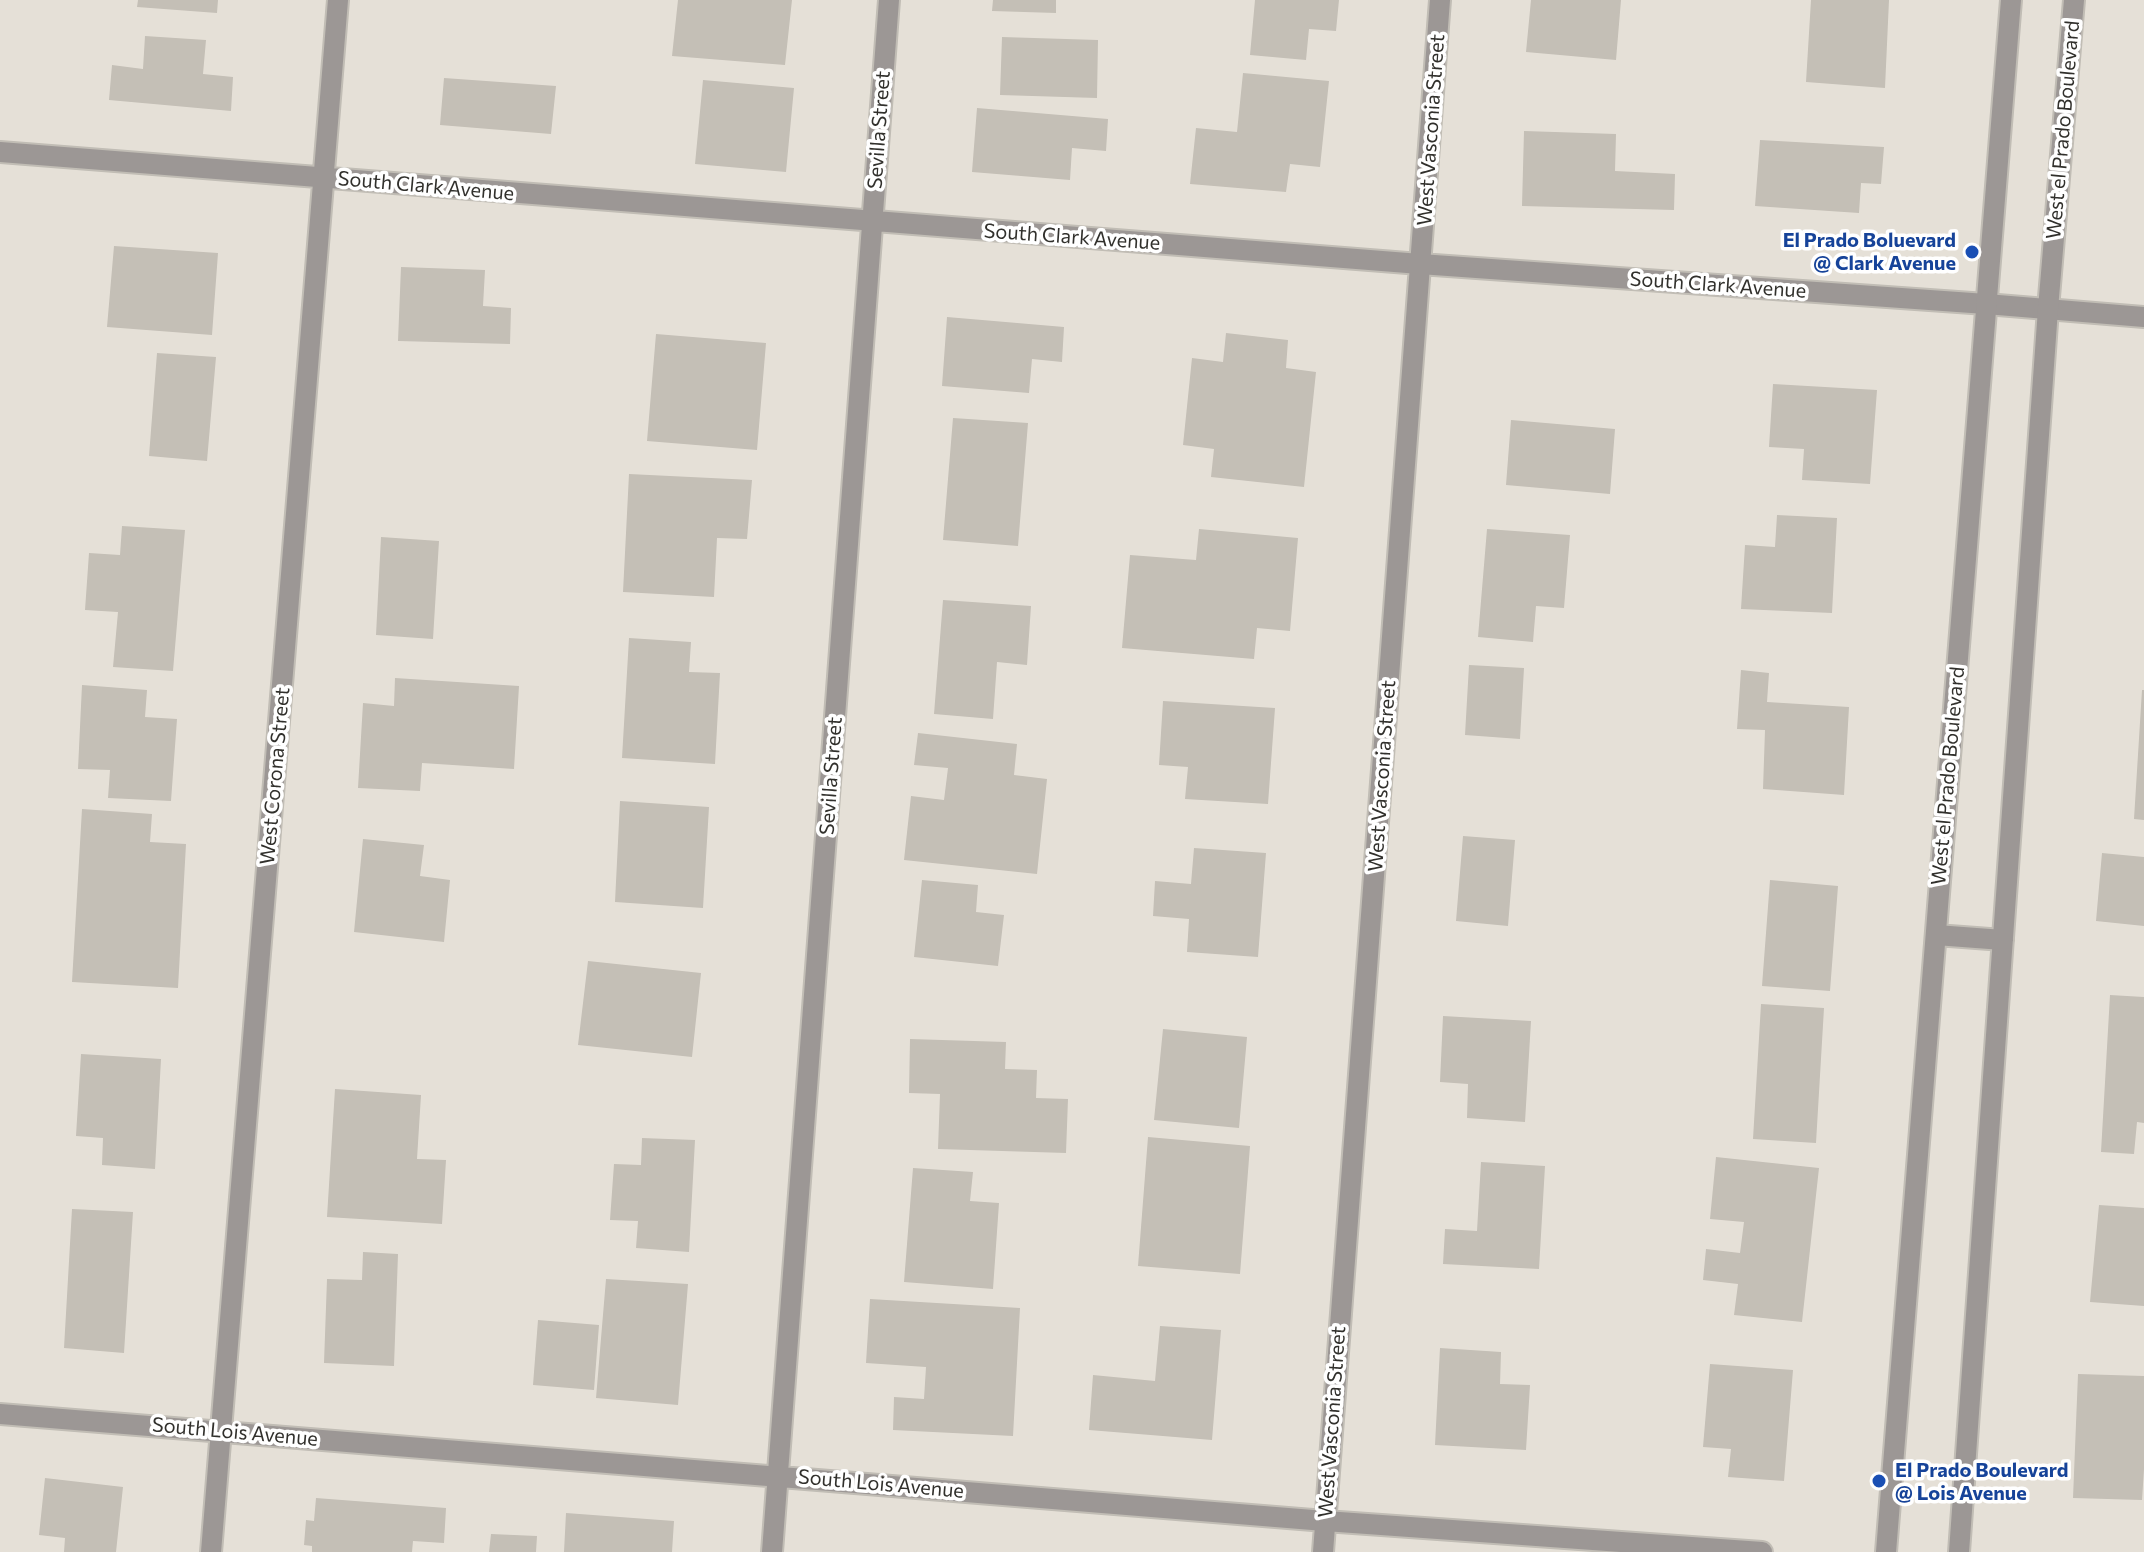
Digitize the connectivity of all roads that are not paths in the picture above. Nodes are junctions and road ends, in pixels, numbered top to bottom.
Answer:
1 (338, 0) edge
2 (889, 0) edge
3 (1440, 0) edge
4 (2011, 0) edge
5 (2074, 0) edge
6 (0, 152) edge
7 (324, 178) junction
8 (872, 221) junction
9 (1420, 264) junction
10 (1986, 304) junction
11 (2048, 309) junction
12 (2144, 317) edge
13 (1936, 935) junction
14 (2003, 940) junction
15 (0, 1414) edge
16 (220, 1431) junction
17 (778, 1476) junction
18 (1325, 1521) junction
19 (211, 1552) edge
20 (772, 1552) edge
21 (1323, 1552) edge
22 (1762, 1552) edge
23 (1886, 1552) edge
24 (1959, 1552) edge

1 - 7 street, West Corona Street
2 - 8 street, Sevilla Street
3 - 9 street, West Vasconia Street
4 - 10 street, West el Prado Boulevard
5 - 11 street, West el Prado Boulevard
6 - 7 street, South Clark Avenue
7 - 8 street, South Clark Avenue
7 - 16 street, West Corona Street
8 - 9 street, South Clark Avenue
8 - 17 street, Sevilla Street
9 - 10 street, South Clark Avenue
9 - 18 street, West Vasconia Street
10 - 11 street, South Clark Avenue
10 - 13 street, West el Prado Boulevard
11 - 12 street, South Clark Avenue
11 - 14 street, West el Prado Boulevard
13 - 14 street
13 - 23 street, West el Prado Boulevard
14 - 24 street, West el Prado Boulevard
15 - 16 street, South Lois Avenue
16 - 17 street, South Lois Avenue
16 - 19 street, West Corona Street
17 - 18 street, South Lois Avenue
17 - 20 street, Sevilla Street
18 - 21 street, West Vasconia Street
18 - 22 street, South Lois Avenue

